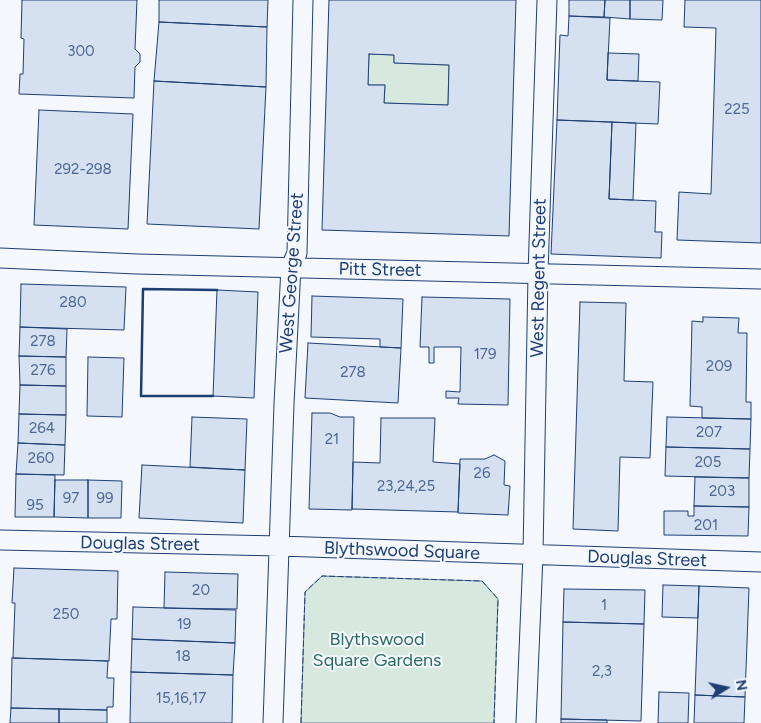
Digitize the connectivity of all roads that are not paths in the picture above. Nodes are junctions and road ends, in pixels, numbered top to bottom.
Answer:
1 (303, 0) edge
2 (547, 0) edge
3 (0, 258) edge
4 (291, 268) junction
5 (538, 274) junction
6 (761, 279) edge
7 (0, 540) edge
8 (280, 546) junction
9 (533, 555) junction
10 (761, 562) edge
11 (273, 723) edge
12 (526, 723) edge

1 - 4 street, West George Street
2 - 5 street, West Regent Street
3 - 4 street, Pitt Street
4 - 5 street, Pitt Street
4 - 8 street, West George Street
5 - 6 street, Pitt Street
5 - 9 street, West Regent Street
7 - 8 street, Douglas Street
8 - 9 street, Blythswood Square
8 - 11 street
9 - 10 street, Douglas Street
9 - 12 street

